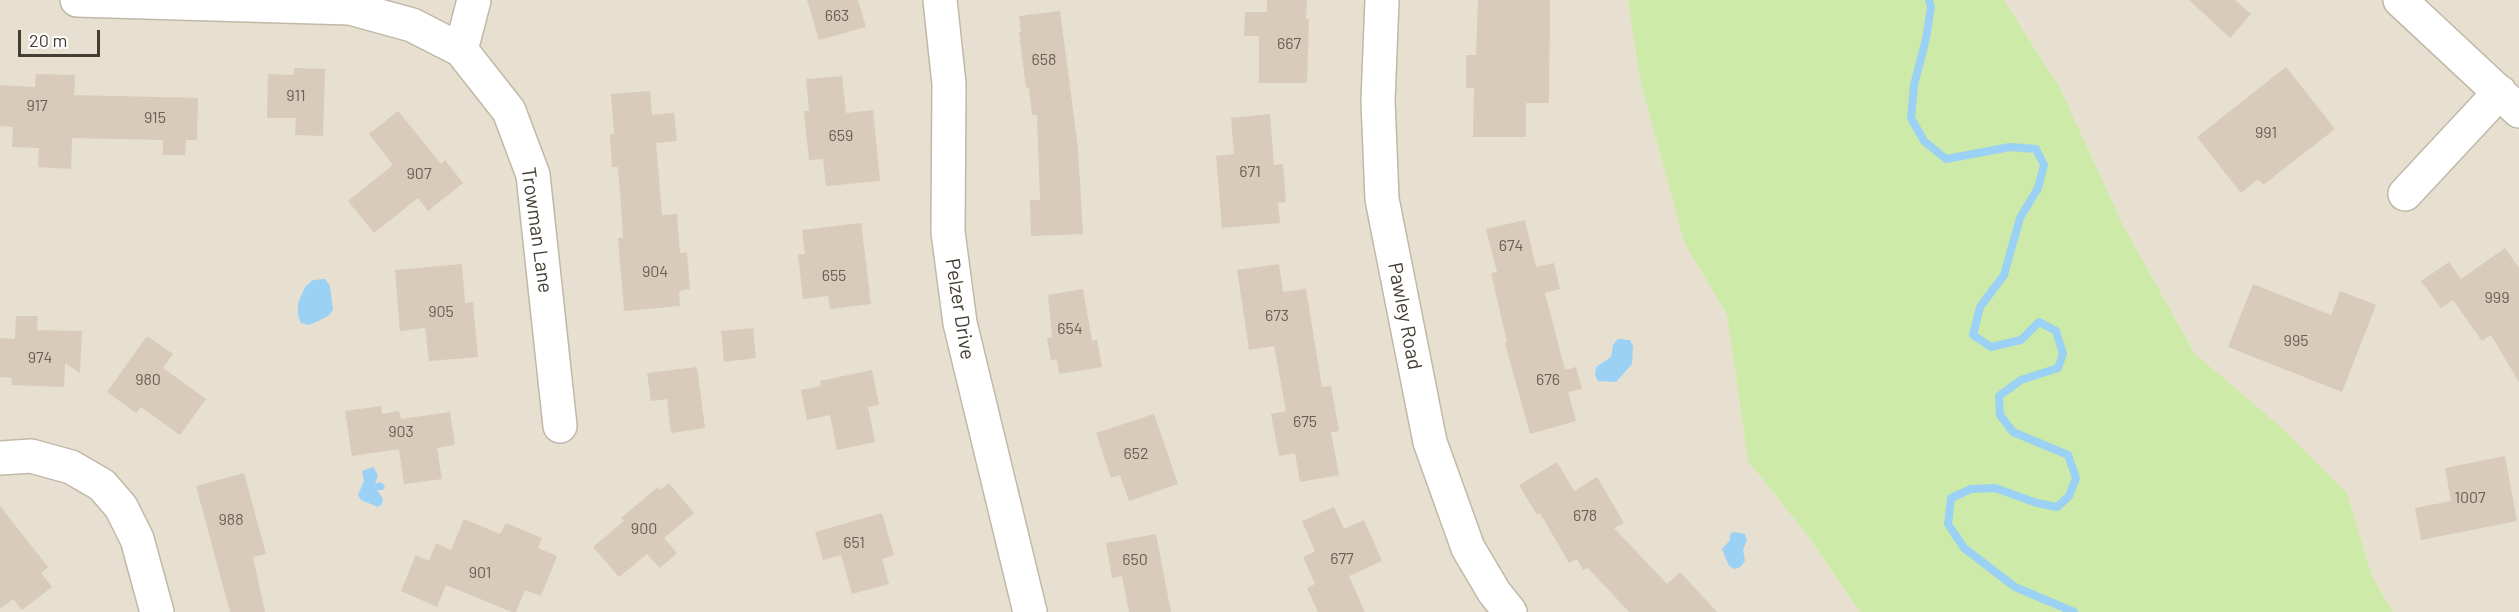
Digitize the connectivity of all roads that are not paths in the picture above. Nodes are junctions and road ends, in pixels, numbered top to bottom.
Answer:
1 (77, 0) edge
2 (474, 0) edge
3 (940, 0) edge
4 (1382, 0) edge
5 (2400, 0) edge
6 (461, 50) junction
7 (2509, 102) edge
8 (2405, 194) dead end
9 (560, 426) dead end
10 (0, 458) edge
11 (157, 612) edge
12 (1030, 612) edge
13 (1510, 612) edge

1 - 6 street, Trowman Lane
2 - 6 street
3 - 12 street, Pelzer Drive
4 - 13 street, Pawley Road
5 - 7 street
6 - 9 street, Trowman Lane
7 - 8 street
10 - 11 street

